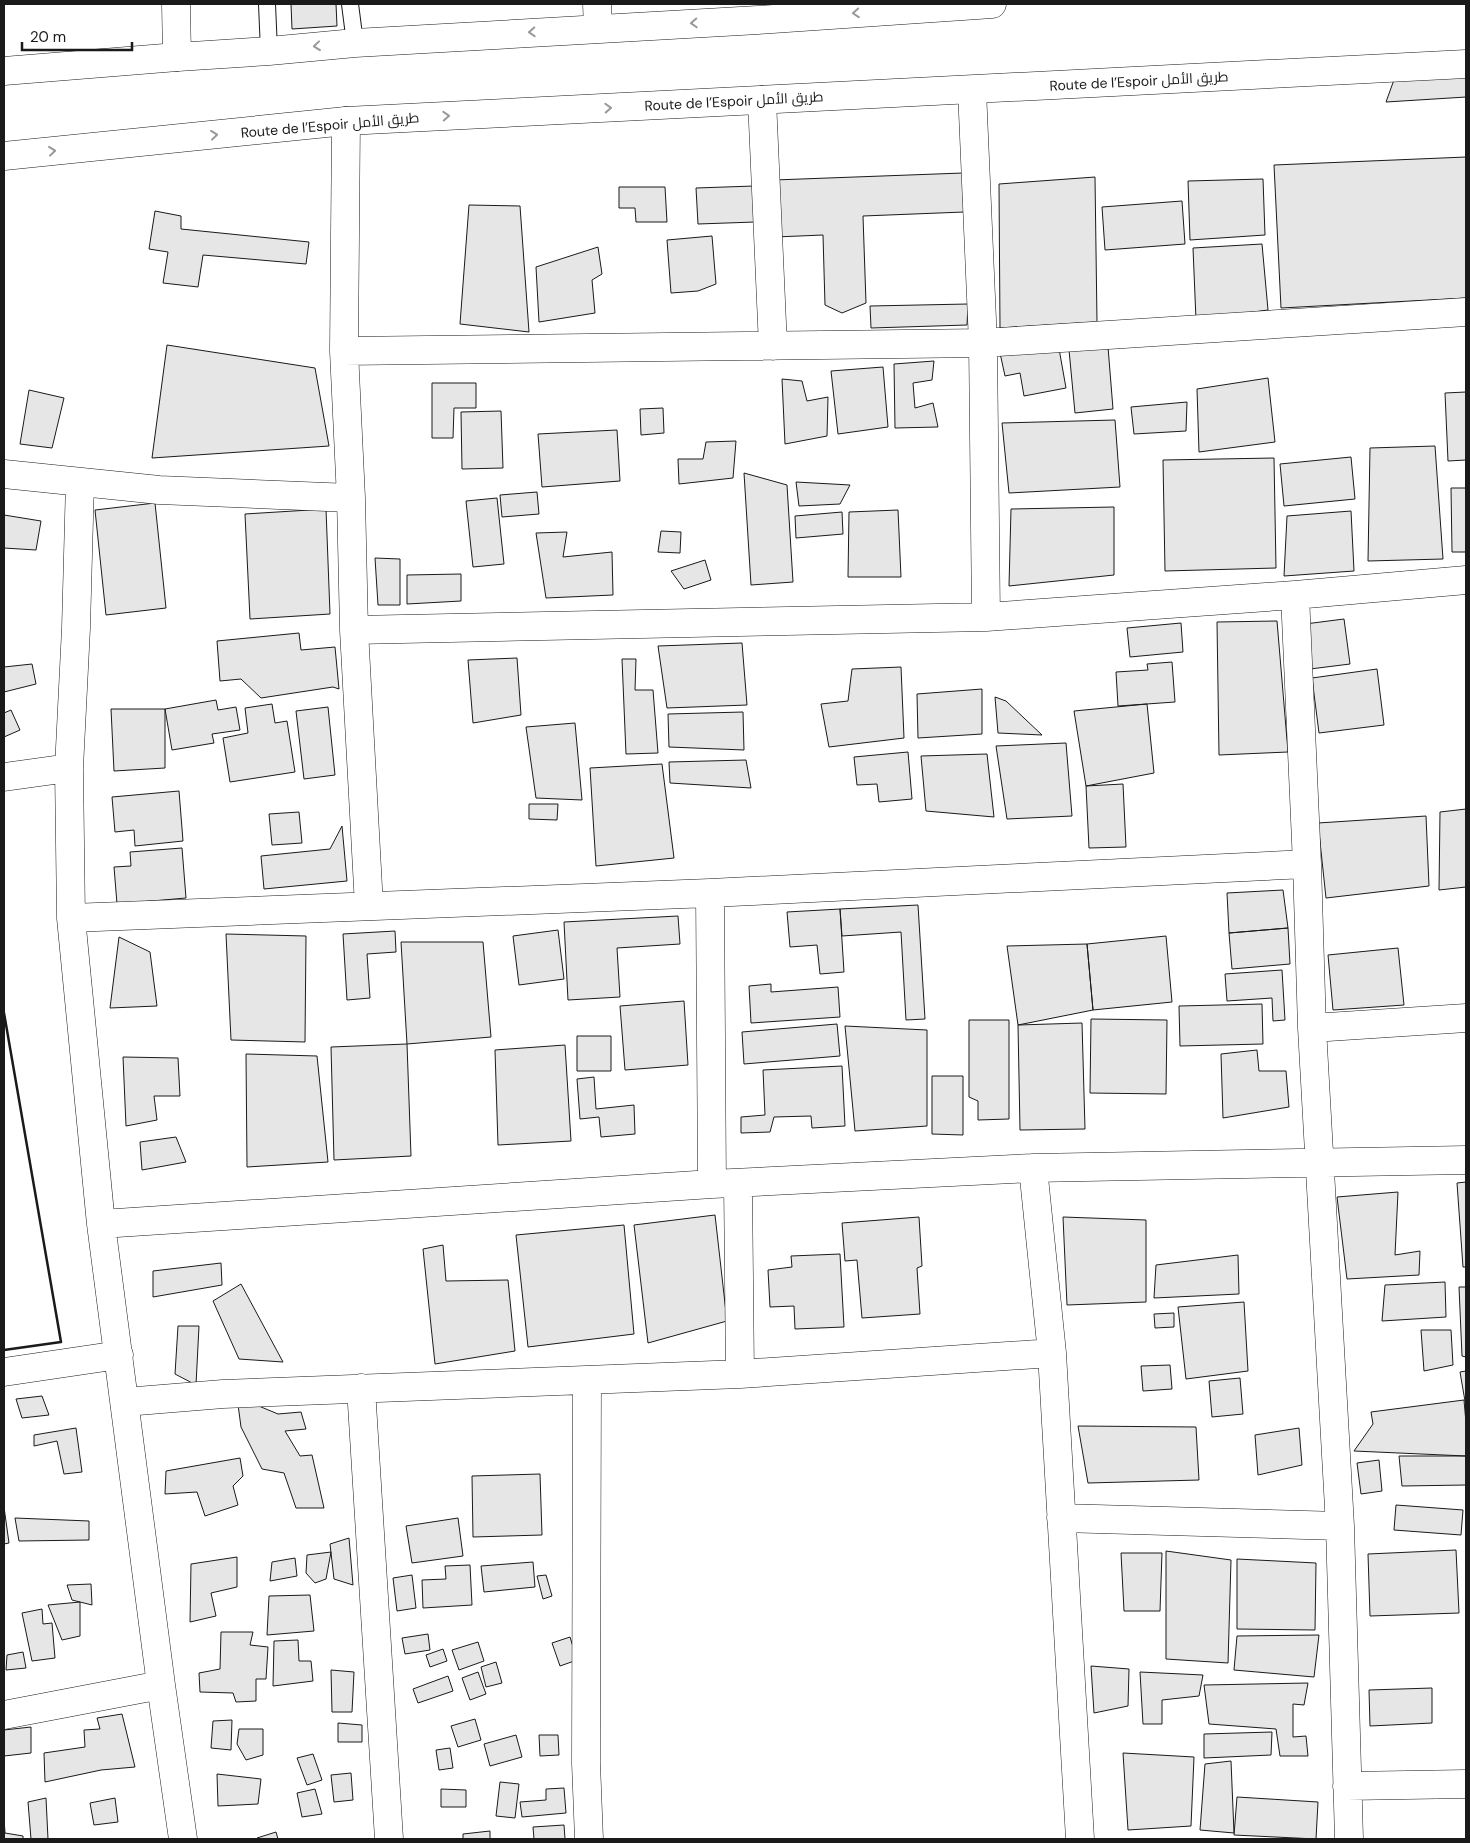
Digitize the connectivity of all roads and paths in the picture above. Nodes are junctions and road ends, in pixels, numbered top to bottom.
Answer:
1 (176, 4) edge
2 (267, 4) edge
3 (350, 4) edge
4 (992, 4) edge
5 (758, 12) edge
6 (598, 16) edge
7 (355, 43) junction
8 (269, 51) junction
9 (176, 57) junction
10 (1466, 64) edge
11 (4, 71) edge
12 (972, 90) junction
13 (762, 100) junction
14 (346, 121) junction
15 (4, 156) edge
16 (1466, 312) edge
17 (983, 344) junction
18 (773, 346) junction
19 (344, 351) junction
20 (4, 474) edge
21 (80, 482) junction
22 (351, 498) junction
23 (1466, 580) edge
24 (1295, 595) junction
25 (986, 618) junction
26 (354, 630) junction
27 (69, 768) junction
28 (4, 777) edge
29 (1307, 864) junction
30 (710, 893) junction
31 (369, 906) junction
32 (72, 918) junction
33 (1466, 1018) edge
34 (1312, 1028) junction
35 (1466, 1160) edge
36 (1318, 1164) junction
37 (1033, 1168) junction
38 (725, 1183) junction
39 (101, 1224) junction
40 (1052, 1353) junction
41 (119, 1355) junction
42 (4, 1372) edge
43 (740, 1374) junction
44 (587, 1380) junction
45 (361, 1388) junction
46 (125, 1402) junction
47 (1061, 1518) junction
48 (1340, 1526) junction
49 (161, 1685) junction
50 (4, 1715) edge
51 (1466, 1784) edge
52 (1347, 1786) junction
53 (184, 1839) edge
54 (389, 1839) edge
55 (589, 1839) edge
56 (1080, 1839) edge
57 (1349, 1839) edge

1 - 9 main road
2 - 8 lane
3 - 7 lane
4 -> 5 main road
5 -> 6 main road
6 -> 7 main road
7 -> 8 main road
8 - 9 main road
9 - 11 main road
10 - 12 main road, Route de l’Espoir طريق الأمل
12 - 13 main road, Route de l’Espoir طريق الأمل
12 - 17 main road
14 -> 13 main road, Route de l’Espoir طريق الأمل
13 - 18 main road
15 -> 14 main road, Route de l’Espoir طريق الأمل
14 - 19 main road
16 - 17 main road
17 - 18 main road
17 - 25 main road
18 - 19 main road
19 - 22 main road
20 - 21 main road
21 - 22 main road
21 - 27 main road
22 - 26 main road
23 - 24 main road
24 - 25 main road
24 - 29 main road
25 - 26 main road
26 - 31 main road
27 - 28 main road
27 - 32 main road
29 - 30 main road
29 - 34 main road
30 - 31 main road
30 - 38 main road
31 - 32 main road
32 - 39 main road
33 - 34 main road
34 - 36 main road
35 - 36 main road
36 - 37 main road
36 - 48 main road
37 - 38 main road
37 - 40 main road
38 - 39 main road
38 - 43 main road
39 - 41 main road
40 - 43 main road
40 - 47 main road
41 - 42 main road
41 - 46 main road
43 - 44 main road
44 - 45 main road
44 - 55 main road
45 - 46 main road
45 - 54 main road
46 - 49 main road
47 - 48 main road
47 - 56 main road
48 - 52 main road
49 - 50 main road
49 - 53 main road
51 - 52 main road
52 - 57 main road

